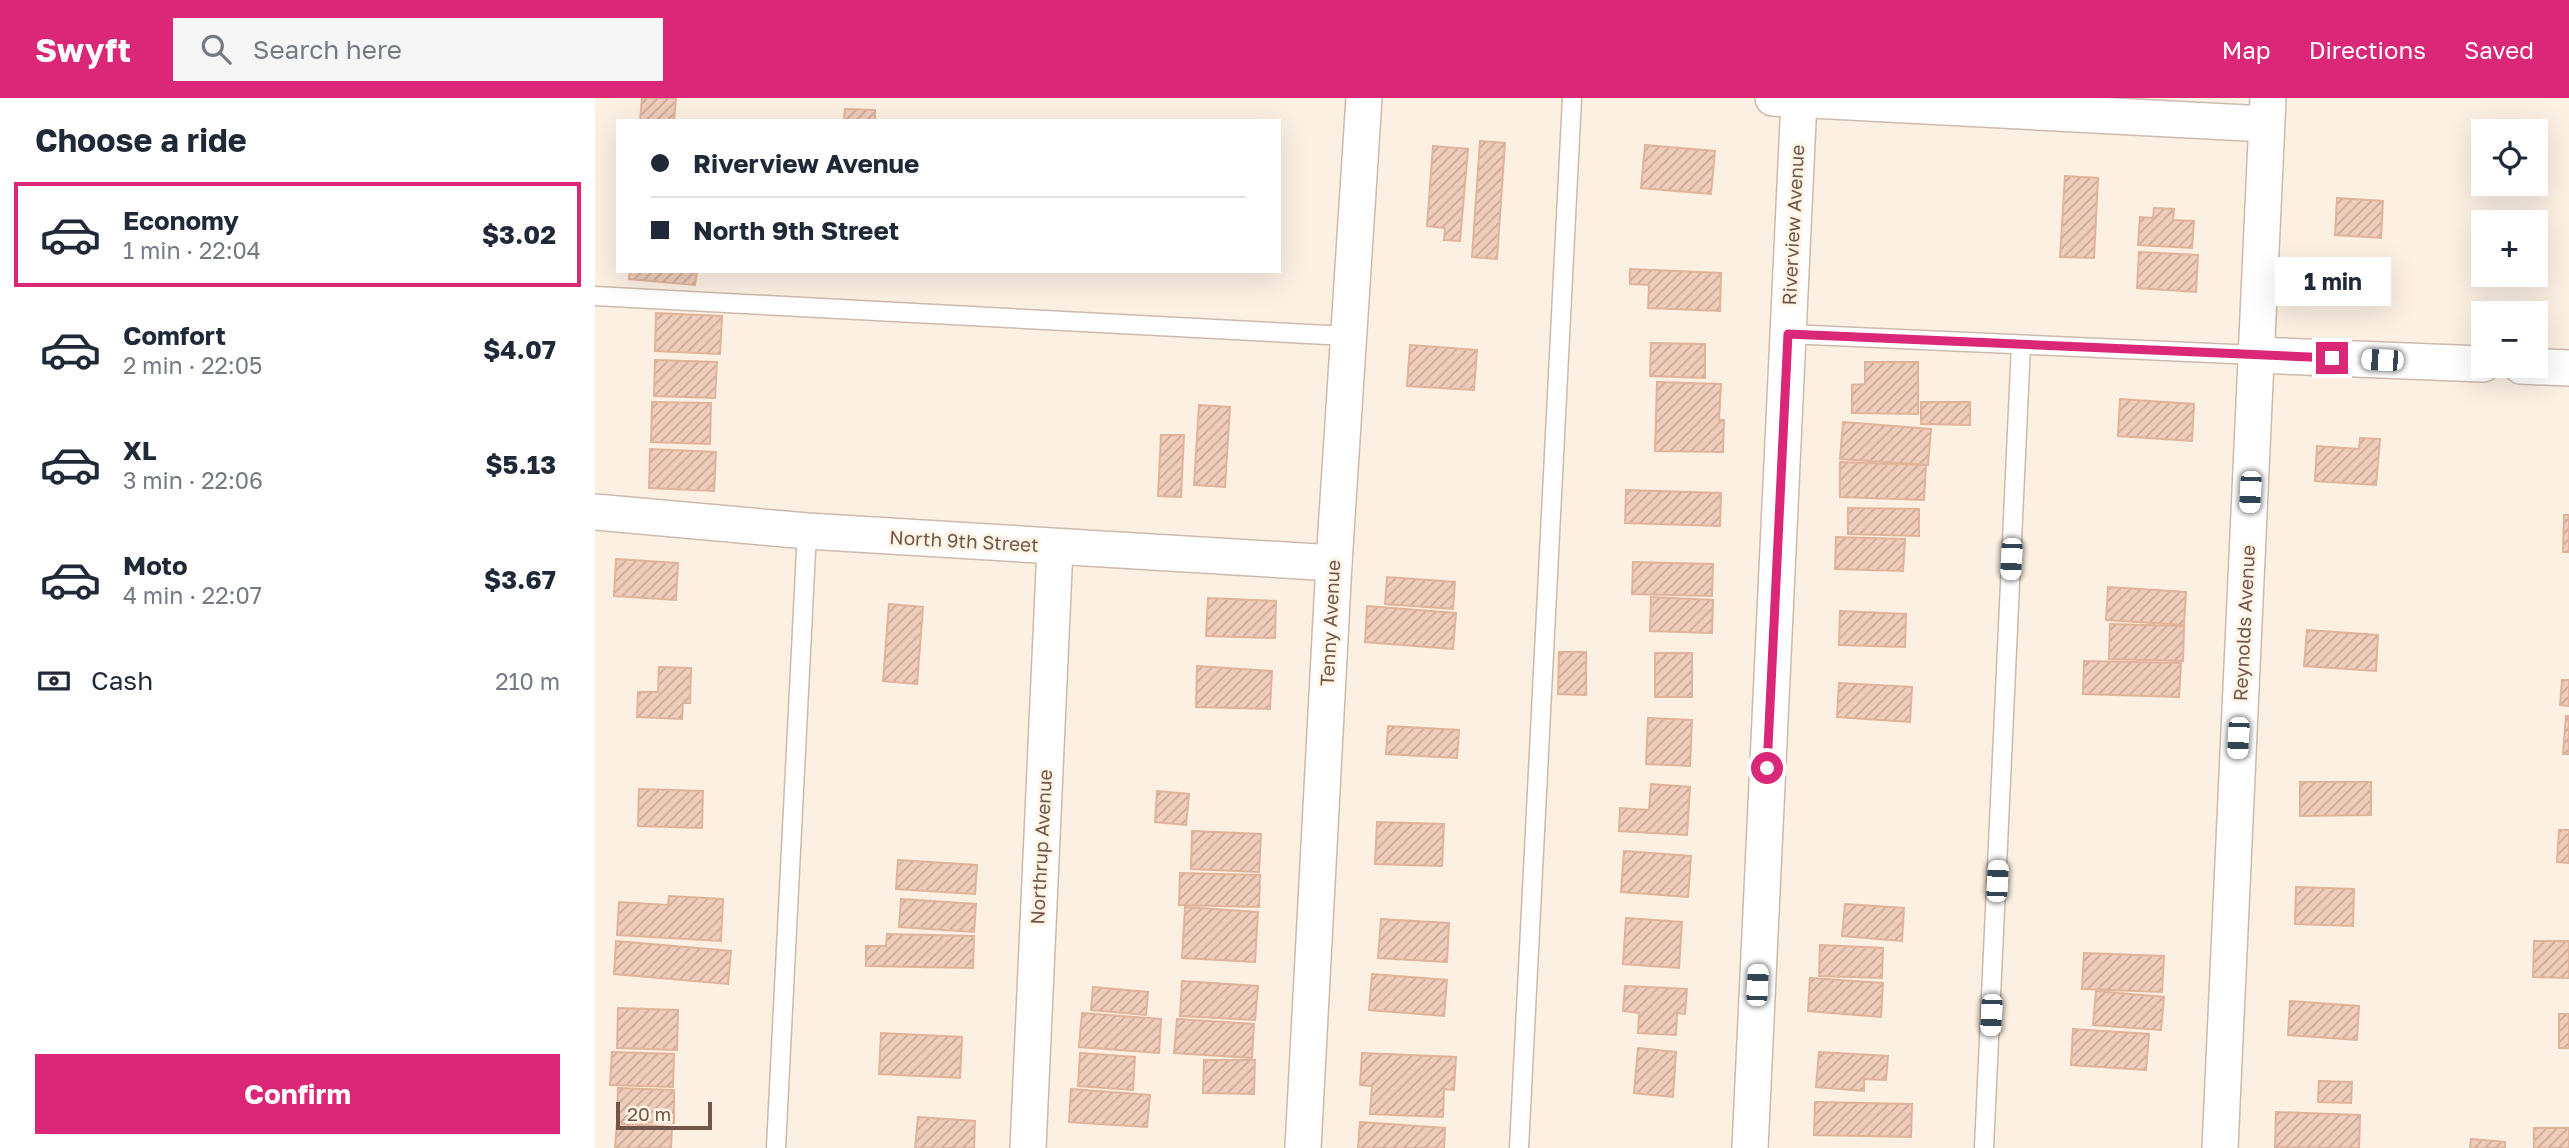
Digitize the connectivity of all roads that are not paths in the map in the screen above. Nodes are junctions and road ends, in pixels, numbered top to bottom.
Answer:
1 (1364, 98) edge
2 (1571, 98) edge
3 (1786, 99) edge
4 (2267, 111) edge
5 (595, 296) edge
6 (1788, 334) junction
7 (1347, 336) junction
8 (2021, 345) junction
9 (2256, 355) junction
10 (2471, 364) edge
11 (2548, 367) edge
12 (2569, 368) edge
13 (595, 512) edge
14 (807, 531) junction
15 (1055, 547) junction
16 (1333, 563) junction
17 (776, 1148) edge
18 (1028, 1148) edge
19 (1304, 1148) edge
20 (1519, 1148) edge
21 (1750, 1148) edge
22 (1984, 1148) edge
23 (2220, 1148) edge

1 - 7 street, Tenny Avenue
2 - 20 lane
3 - 4 street
3 - 6 street, Riverview Avenue
4 - 9 street, Reynolds Avenue
5 - 7 lane
6 - 8 lane
6 - 21 street, Riverview Avenue
7 - 16 street, Tenny Avenue
8 - 9 lane
8 - 22 lane
9 - 10 street
9 - 23 street, Reynolds Avenue
11 - 12 street
13 - 14 street, North 9th Street
14 - 15 street, North 9th Street
14 - 17 lane
15 - 16 street, North 9th Street
15 - 18 street, Northrup Avenue
16 - 19 street, Tenny Avenue

